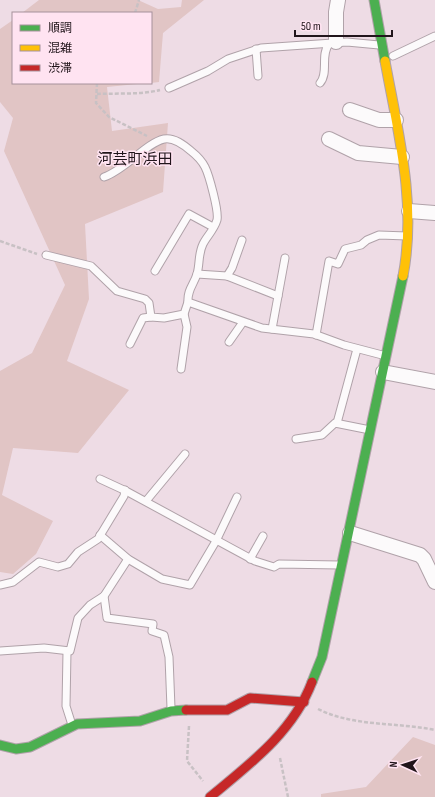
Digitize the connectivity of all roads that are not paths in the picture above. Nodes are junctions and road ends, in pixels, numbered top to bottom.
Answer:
1 (338, 0) edge
2 (374, 0) edge
3 (435, 36) edge
4 (332, 43) junction
5 (382, 46) junction
6 (256, 49) junction
7 (393, 56) dead end
8 (258, 76) dead end
9 (320, 84) dead end
10 (168, 88) road end
11 (350, 110) dead end
12 (396, 120) junction
13 (329, 139) dead end
14 (402, 157) junction
15 (104, 177) dead end
16 (409, 211) junction
17 (435, 213) edge
18 (213, 227) junction
19 (407, 236) junction
20 (242, 240) dead end
21 (46, 256) road end
22 (285, 258) dead end
23 (155, 271) dead end
24 (197, 274) junction
25 (227, 276) junction
26 (278, 296) junction
27 (188, 302) junction
28 (184, 314) junction
29 (151, 317) junction
30 (242, 322) junction
31 (272, 329) junction
32 (316, 335) junction
33 (229, 342) dead end
34 (130, 344) dead end
35 (357, 349) junction
36 (387, 356) junction
37 (181, 370) dead end
38 (383, 372) junction
39 (435, 382) edge
40 (337, 423) junction
41 (371, 430) junction
42 (296, 439) dead end
43 (184, 454) dead end
44 (100, 479) dead end
45 (125, 490) junction
46 (237, 497) dead end
47 (146, 501) junction
48 (350, 533) junction
49 (100, 535) junction
50 (263, 536) dead end
51 (216, 541) junction
52 (128, 559) junction
53 (250, 560) junction
54 (343, 565) junction
55 (435, 582) edge
56 (0, 585) edge
57 (104, 596) junction
58 (0, 650) edge
59 (67, 652) junction
60 (304, 702) junction
61 (171, 711) junction
62 (72, 725) junction
63 (0, 745) edge
64 (212, 795) edge

1 - 4 street
2 - 5 street
3 - 7 lane
4 - 5 lane
4 - 6 lane
4 - 9 lane
5 - 12 street
6 - 8 lane
6 - 10 lane
11 - 12 street
12 - 14 street
13 - 14 street
14 - 16 street
15 - 18 lane
16 - 17 street
16 - 19 street
18 - 23 lane
18 - 24 lane
19 - 32 lane
19 - 36 street
20 - 25 lane
21 - 29 lane
22 - 26 lane
24 - 25 lane
24 - 27 lane
25 - 26 lane
26 - 31 lane
27 - 28 lane
27 - 30 lane
28 - 29 lane
28 - 37 lane
29 - 34 lane
30 - 31 lane
30 - 33 lane
31 - 32 lane
32 - 35 lane
35 - 36 lane
35 - 40 lane
36 - 38 street
38 - 39 street
38 - 41 street
40 - 41 lane
40 - 42 lane
41 - 48 street
43 - 47 lane
44 - 45 lane
45 - 47 lane
45 - 49 lane
46 - 51 lane
47 - 51 lane
48 - 54 street
48 - 55 street
49 - 52 lane
49 - 56 lane
50 - 53 lane
51 - 52 lane
51 - 53 lane
52 - 57 lane
53 - 54 lane
54 - 60 street
57 - 59 lane
57 - 61 lane
58 - 59 lane
59 - 62 lane
60 - 61 street
60 - 64 street
61 - 62 street
62 - 63 street

